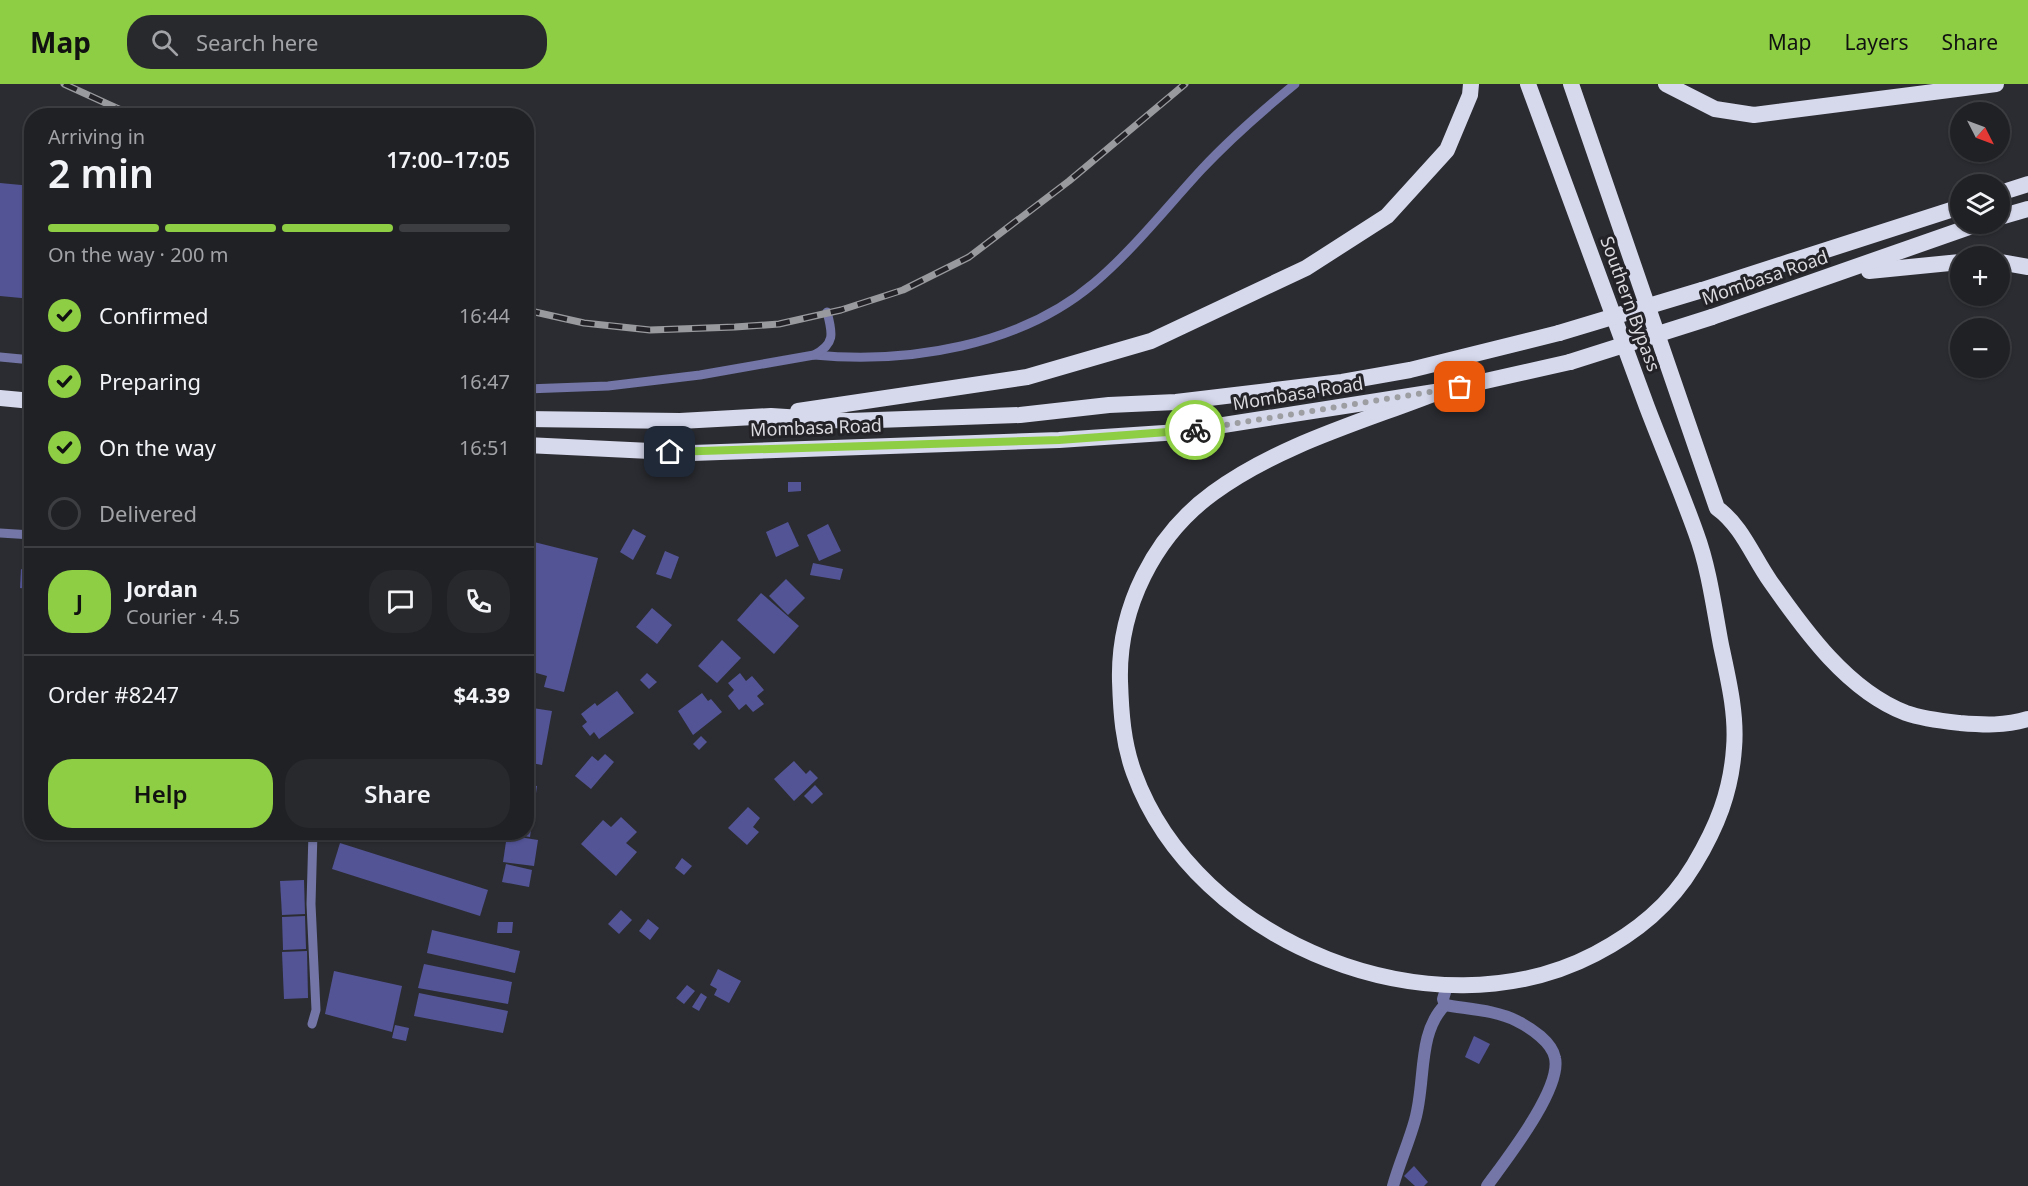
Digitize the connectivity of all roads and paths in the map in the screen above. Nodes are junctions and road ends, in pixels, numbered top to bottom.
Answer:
1 (1295, 84) edge
2 (1471, 84) edge
3 (1528, 84) edge
4 (1571, 84) edge
5 (1666, 84) edge
6 (1996, 84) edge
7 (2028, 184) edge
8 (2010, 190) edge
9 (2028, 209) edge
10 (1950, 210) edge
11 (2010, 214) edge
12 (1950, 234) edge
13 (1950, 263) edge
14 (2010, 264) edge
15 (2028, 267) edge
16 (1838, 274) junction
17 (827, 312) dead end
18 (814, 355) junction
19 (0, 357) edge
20 (24, 359) edge
21 (534, 389) edge
22 (1441, 391) junction
23 (0, 398) edge
24 (24, 400) edge
25 (771, 416) junction
26 (534, 419) edge
27 (534, 445) edge
28 (0, 533) edge
29 (24, 534) edge
30 (2028, 719) edge
31 (313, 840) edge
32 (1447, 986) junction
33 (1445, 1005) junction
34 (312, 1024) dead end
35 (1393, 1186) edge
36 (1487, 1186) edge

1 - 18 lane
2 - 25 highway
3 - 32 highway, Southern Bypass
4 - 30 highway, Southern Bypass
5 - 6 highway
7 - 8 highway
9 - 11 highway
10 - 25 highway, Mombasa Road, bridge
12 - 16 highway, Mombasa Road
13 - 16 highway
14 - 15 highway
16 - 22 highway, Mombasa Road, bridge
17 - 18 lane
18 - 21 lane
19 - 20 lane
22 - 27 highway, Mombasa Road
22 - 32 highway, Southern Bypass
23 - 24 highway
25 - 26 highway, Mombasa Road
28 - 29 lane
31 - 34 lane
32 - 33 street
33 - 35 street
33 - 36 street

